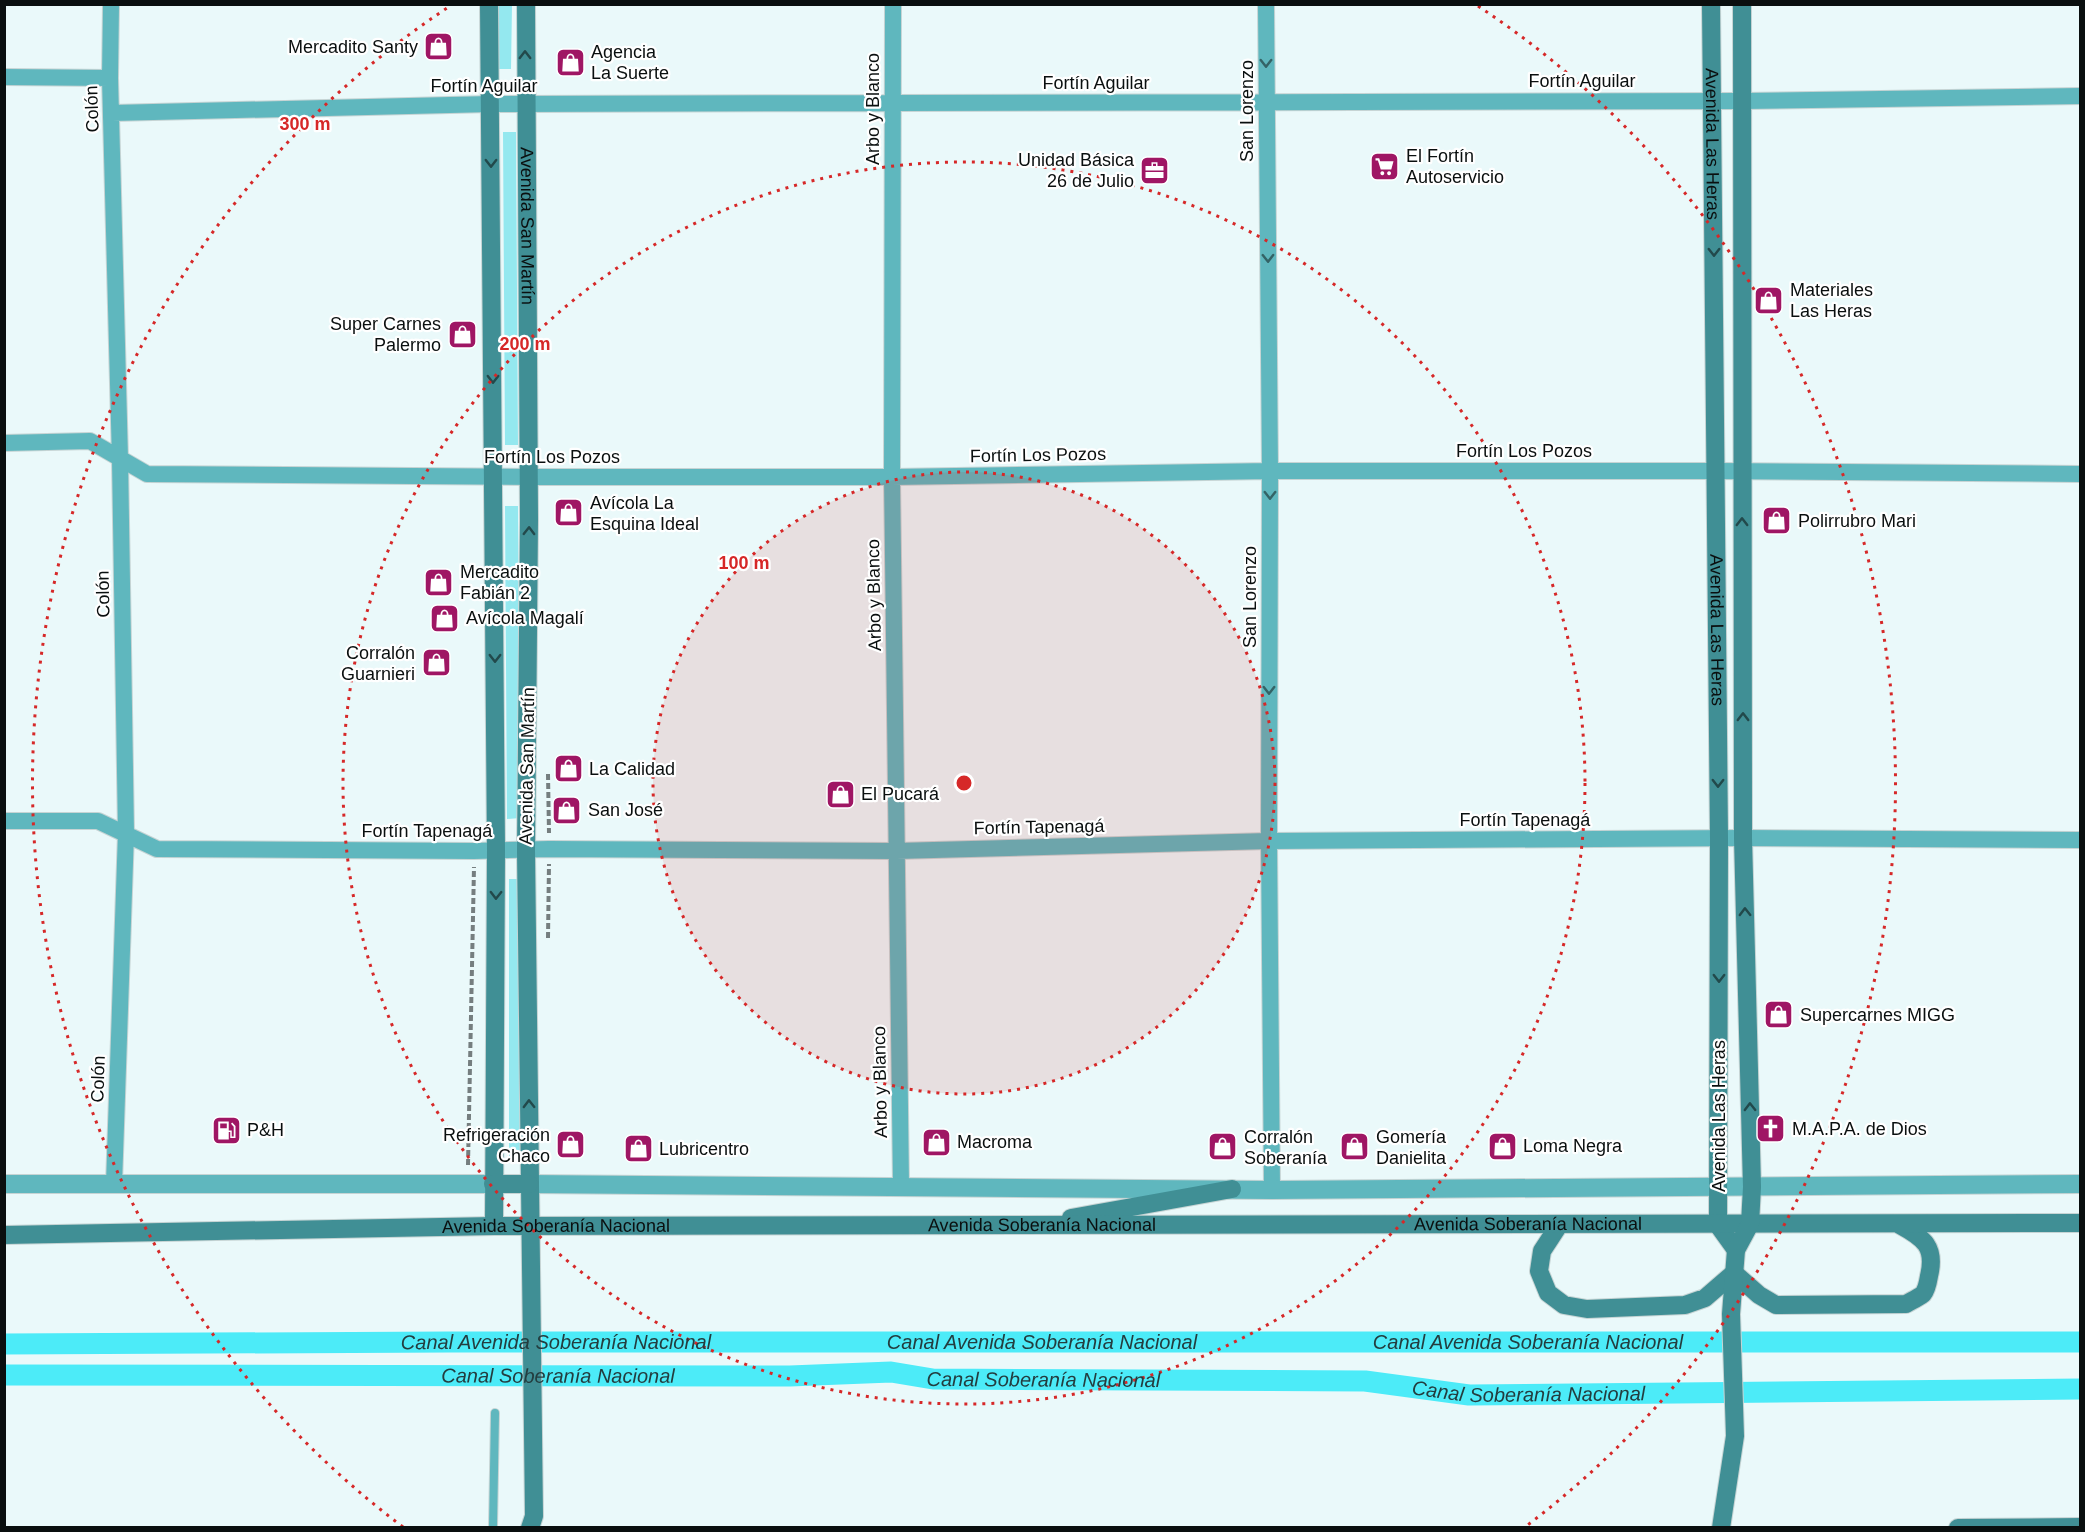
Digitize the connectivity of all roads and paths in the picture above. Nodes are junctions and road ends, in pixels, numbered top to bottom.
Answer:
1 (111, 4) edge
2 (489, 4) edge
3 (526, 4) edge
4 (893, 4) edge
5 (1266, 4) edge
6 (1712, 4) edge
7 (1742, 4) edge
8 (4, 76) edge
9 (111, 78) junction
10 (2080, 96) edge
11 (1713, 100) junction
12 (1743, 101) junction
13 (1266, 102) junction
14 (491, 104) junction
15 (892, 104) junction
16 (525, 105) junction
17 (112, 113) junction
18 (4, 444) edge
19 (120, 459) junction
20 (1270, 471) junction
21 (1715, 471) junction
22 (1742, 472) junction
23 (2080, 474) edge
24 (493, 476) junction
25 (529, 477) junction
26 (892, 477) junction
27 (4, 821) edge
28 (126, 833) junction
29 (1719, 838) junction
30 (1743, 838) junction
31 (2080, 840) edge
32 (1269, 841) junction
33 (496, 850) junction
34 (474, 851) junction
35 (526, 851) junction
36 (896, 851) junction
37 (4, 1184) edge
38 (114, 1184) junction
39 (467, 1184) junction
40 (494, 1184) junction
41 (530, 1184) junction
42 (2080, 1184) edge
43 (902, 1186) junction
44 (1719, 1186) junction
45 (1752, 1187) junction
46 (1232, 1190) junction
47 (1272, 1190) junction
48 (2080, 1223) edge
49 (1750, 1224) junction
50 (1898, 1224) junction
51 (1559, 1225) junction
52 (1718, 1225) junction
53 (495, 1226) junction
54 (531, 1226) junction
55 (1021, 1226) junction
56 (4, 1235) edge
57 (1736, 1250) junction
58 (1734, 1273) junction
59 (495, 1413) dead end
60 (493, 1527) edge
61 (530, 1527) edge
62 (1721, 1527) edge
63 (1958, 1527) edge
64 (2080, 1527) edge

1 - 9 street, Colón
2 - 14 main road, Avenida San Martín
16 -> 3 main road, Avenida San Martín
4 - 15 street, Arbo y Blanco
5 -> 13 street, San Lorenzo
6 - 11 main road, Avenida Las Heras
7 - 12 main road, Avenida Las Heras
8 - 9 street
9 - 17 street, Colón
10 - 12 street, Fortín Aguilar
11 - 12 street, Fortín Aguilar
11 - 13 street, Fortín Aguilar
11 -> 21 main road, Avenida Las Heras
12 - 22 main road, Avenida Las Heras
13 - 15 street, Fortín Aguilar
13 -> 20 street, San Lorenzo
14 - 16 street, Fortín Aguilar
14 - 17 street, Fortín Aguilar
14 -> 24 main road, Avenida San Martín
15 - 16 street, Fortín Aguilar
15 - 26 street, Arbo y Blanco
16 - 25 main road, Avenida San Martín
17 - 19 street, Colón
18 - 19 street, Fortín Los Pozos
19 - 24 street, Fortín Los Pozos
19 - 28 street, Colón
20 - 21 street, Fortín Los Pozos
20 - 26 street, Fortín Los Pozos
20 -> 32 street, San Lorenzo
21 - 22 street, Fortín Los Pozos
21 -> 29 main road, Avenida Las Heras
22 - 23 street, Fortín Los Pozos
30 -> 22 main road, Avenida Las Heras
24 - 25 street, Fortín Los Pozos
24 -> 33 main road, Avenida San Martín
25 - 26 street, Fortín Los Pozos
35 -> 25 main road, Avenida San Martín
26 - 36 street, Arbo y Blanco
27 - 28 street, Fortín Tapenagá
28 - 34 street, Fortín Tapenagá
28 - 38 street, Colón
29 - 30 street, Fortín Tapenagá
29 - 32 street, Fortín Tapenagá
29 -> 44 main road, Avenida Las Heras
30 - 31 street, Fortín Tapenagá
45 -> 30 main road, Avenida Las Heras
32 - 36 street, Fortín Tapenagá
32 - 47 street, San Lorenzo
33 - 34 street, Fortín Tapenagá
33 - 35 street, Fortín Tapenagá
33 -> 40 main road, Avenida San Martín
34 - 39 path
35 - 36 street, Fortín Tapenagá
41 -> 35 main road, Avenida San Martín
36 - 43 street, Arbo y Blanco
37 - 38 street, Avenida Soberanía Nacional
38 - 39 street, Avenida Soberanía Nacional
39 - 40 street, Avenida Soberanía Nacional
40 - 41 main road, Avenida Soberanía Nacional
40 - 53 main road, Avenida San Martín
41 - 43 street, Avenida Soberanía Nacional
41 - 54 main road, Avenida San Martín
42 - 45 street, Avenida Soberanía Nacional
43 - 46 street, Avenida Soberanía Nacional
44 - 45 street, Avenida Soberanía Nacional
44 - 47 street, Avenida Soberanía Nacional
44 - 52 main road, Avenida Las Heras
45 - 49 main road, Avenida Las Heras
46 - 47 street, Avenida Soberanía Nacional
46 - 55 main road
48 - 50 main road, Avenida Soberanía Nacional
49 - 50 main road, Avenida Soberanía Nacional
49 - 52 main road, Avenida Soberanía Nacional
49 - 57 main road, Avenida Las Heras
50 - 58 main road
51 - 52 main road, Avenida Soberanía Nacional
51 - 55 main road, Avenida Soberanía Nacional
51 - 58 main road
52 - 57 main road
53 - 54 main road, Avenida Soberanía Nacional
53 - 56 main road, Avenida Soberanía Nacional
54 - 55 main road, Avenida Soberanía Nacional
54 - 61 main road, Avenida San Martín
57 - 58 main road, Avenida Las Heras
58 - 62 main road, Avenida Las Heras
59 - 60 lane
63 - 64 main road

